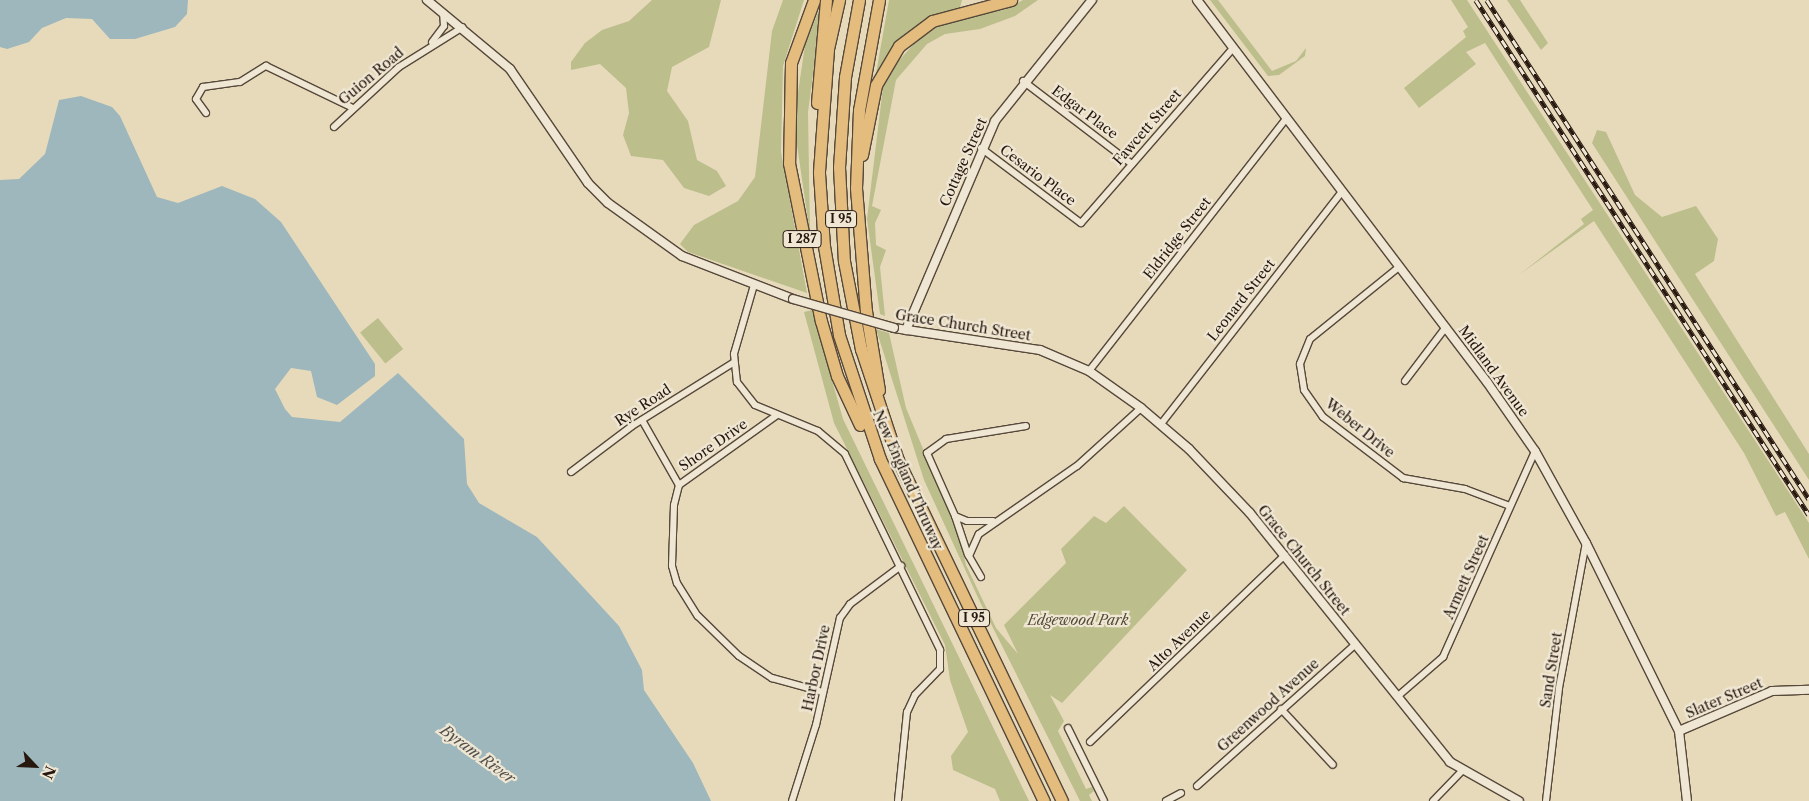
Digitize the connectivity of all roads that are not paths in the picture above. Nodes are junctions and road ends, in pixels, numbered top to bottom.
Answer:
1 (427, 0) edge
2 (826, 0) edge
3 (839, 0) edge
4 (859, 0) edge
5 (879, 0) edge
6 (1011, 0) edge
7 (1092, 0) edge
8 (1197, 0) edge
9 (812, 5) edge
10 (443, 12) junction
11 (463, 27) junction
12 (427, 47) junction
13 (1232, 48) junction
14 (1023, 81) junction
15 (351, 107) junction
16 (206, 113) dead end
17 (1285, 120) junction
18 (334, 126) dead end
19 (820, 139) junction
20 (981, 148) junction
21 (1132, 164) junction
22 (856, 188) junction
23 (1341, 193) junction
24 (1081, 223) joint
25 (1399, 267) junction
26 (754, 286) junction
27 (1446, 327) junction
28 (906, 330) junction
29 (733, 363) junction
30 (1089, 371) junction
31 (1405, 381) dead end
32 (1141, 408) junction
33 (777, 415) junction
34 (642, 420) junction
35 (1161, 424) junction
36 (1026, 426) dead end
37 (887, 434) junction
38 (1535, 451) junction
39 (880, 459) junction
40 (571, 472) dead end
41 (679, 485) junction
42 (1510, 506) junction
43 (955, 516) junction
44 (994, 521) junction
45 (1586, 543) junction
46 (1284, 555) junction
47 (969, 556) junction
48 (901, 566) junction
49 (981, 577) dead end
50 (1356, 644) junction
51 (1809, 690) edge
52 (822, 692) junction
53 (1398, 696) junction
54 (1281, 709) junction
55 (1068, 728) dead end
56 (1679, 731) junction
57 (1090, 742) dead end
58 (1334, 765) dead end
59 (1462, 771) junction
60 (1197, 786) dead end
61 (1180, 793) dead end
62 (792, 801) edge
63 (898, 801) edge
64 (1044, 801) edge
65 (1062, 801) edge
66 (1104, 801) edge
67 (1166, 801) edge
68 (1433, 801) edge
69 (1519, 801) edge
70 (1546, 801) edge
71 (1687, 801) edge

1 - 10 street, Grace Church Street
2 - 19 highway
3 - 19 highway, New England Thruway / I 95
4 - 37 highway, New England Thruway / I 95
5 - 22 highway
6 - 22 highway
7 - 14 street, Cottage Street
8 - 13 street, Midland Avenue
9 - 39 highway, I 287
10 - 11 street, Grace Church Street
10 - 12 street, Guion Road
11 - 12 street, Guion Road
11 - 26 street, Grace Church Street
12 - 15 street, Guion Road
13 - 17 street, Midland Avenue
13 - 21 street, Fawcett Street
14 - 20 street, Cottage Street
14 - 21 street, Edgar Place
15 - 16 street
15 - 18 street, Guion Road
17 - 23 street, Midland Avenue
17 - 30 street, Eldridge Street
19 - 39 highway, New England Thruway / I 95
20 - 24 street, Cesario Place
20 - 28 street, Cottage Street
21 - 24 street, Fawcett Street
22 - 37 highway
23 - 25 street, Midland Avenue
23 - 35 street, Leonard Street
25 - 27 street, Midland Avenue
25 - 42 street, Weber Drive
26 - 28 street, Grace Church Street, bridge
26 - 29 street
27 - 31 street
27 - 38 street, Midland Avenue
28 - 30 street, Grace Church Street
29 - 33 street
29 - 34 street, Rye Road
30 - 32 street, Grace Church Street
32 - 35 street, Grace Church Street
32 - 44 street
33 - 41 street, Shore Drive
33 - 48 street
34 - 40 street, Rye Road
34 - 41 street
35 - 46 street, Grace Church Street
36 - 43 street
37 - 65 highway, New England Thruway / I 95
38 - 42 street, Armett Street
38 - 45 street, Midland Avenue
39 - 64 highway, New England Thruway / I 95
41 - 52 street, Shore Drive
42 - 53 street, Armett Street
43 - 44 street
43 - 47 street
44 - 47 street
45 - 56 street, Midland Avenue
45 - 70 street, Sand Street
46 - 50 street, Grace Church Street
46 - 57 street, Alto Avenue
47 - 49 street
48 - 52 street, Harbor Drive
48 - 63 street
50 - 53 street, Grace Church Street
50 - 54 street, Greenwood Avenue
51 - 56 street, Slater Street
52 - 62 street, Harbor Drive
53 - 59 street, Grace Church Street
54 - 58 street
54 - 60 street, Greenwood Avenue
55 - 66 street
56 - 71 street, Midland Avenue
59 - 68 street
59 - 69 street, Grace Church Street
61 - 67 street

